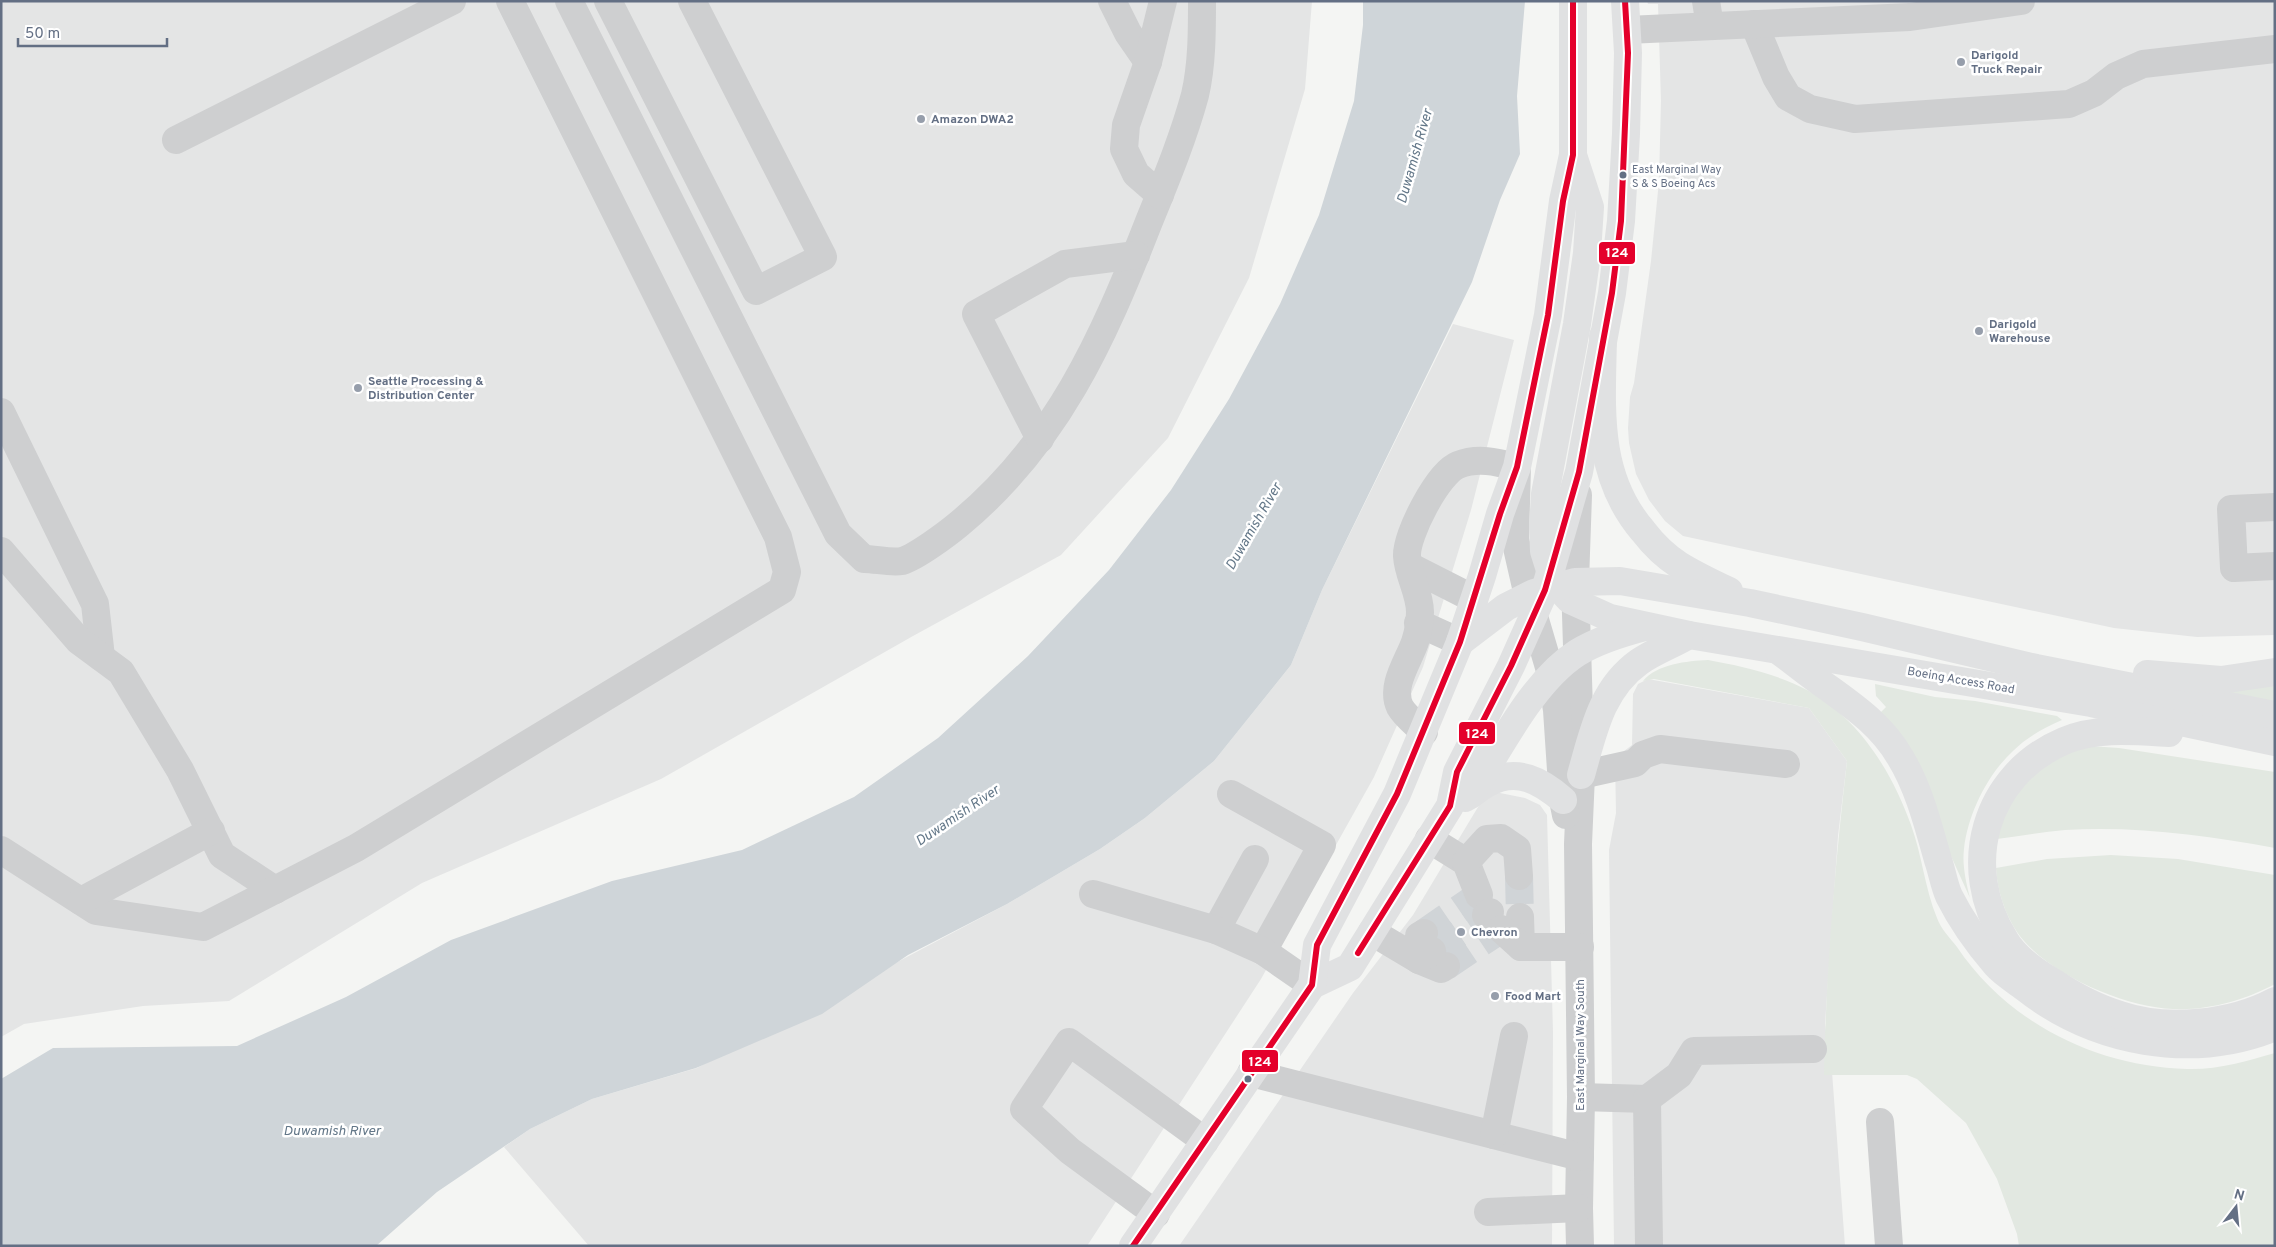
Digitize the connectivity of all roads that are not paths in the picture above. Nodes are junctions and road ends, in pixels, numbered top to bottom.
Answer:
1 (452, 1) edge
2 (510, 1) edge
3 (569, 1) edge
4 (608, 1) edge
5 (692, 1) edge
6 (1112, 1) edge
7 (1162, 1) edge
8 (1202, 1) edge
9 (1573, 1) edge
10 (1625, 1) edge
11 (2021, 1) edge
12 (1708, 13) edge
13 (1754, 24) junction
14 (1627, 30) junction
15 (2275, 49) edge
16 (1148, 62) junction
17 (176, 140) dead end
18 (1573, 155) junction
19 (1160, 195) junction
20 (1136, 255) junction
21 (1603, 336) junction
22 (1, 412) edge
23 (1040, 439) junction
24 (1517, 467) junction
25 (1579, 472) joint
26 (2275, 507) edge
27 (1, 551) edge
28 (1409, 566) junction
29 (2275, 566) edge
30 (1552, 592) junction
31 (1474, 599) junction
32 (1750, 603) junction
33 (1418, 623) junction
34 (1646, 626) junction
35 (1689, 635) junction
36 (1460, 642) junction
37 (1776, 649) junction
38 (1577, 653) junction
39 (101, 657) junction
40 (2036, 668) junction
41 (2275, 672) edge
42 (1552, 674) junction
43 (2275, 714) edge
44 (1424, 732) junction
45 (2275, 743) edge
46 (1786, 764) dead end
47 (1581, 775) junction
48 (1231, 794) dead end
49 (1460, 800) junction
50 (1563, 800) junction
51 (211, 831) junction
52 (1429, 839) junction
53 (1578, 844) junction
54 (1, 850) edge
55 (1254, 859) dead end
56 (1466, 862) junction
57 (1519, 876) tunnel mouth
58 (275, 890) junction
59 (1093, 894) dead end
60 (81, 901) junction
61 (1216, 930) junction
62 (1372, 932) junction
63 (1580, 947) junction
64 (1263, 951) junction
65 (1431, 952) dead end
66 (1312, 985) junction
67 (2275, 1001) edge
68 (2275, 1027) edge
69 (1514, 1036) dead end
70 (1813, 1049) dead end
71 (1251, 1073) junction
72 (1581, 1097) junction
73 (1647, 1098) junction
74 (1880, 1122) dead end
75 (1494, 1135) junction
76 (1205, 1142) junction
77 (1580, 1157) junction
78 (1579, 1208) junction
79 (1488, 1212) dead end
80 (1156, 1214) junction
81 (1133, 1246) edge
82 (1580, 1246) edge
83 (1649, 1246) edge
84 (1889, 1246) edge

1 - 17 street
2 - 58 street
3 - 23 street
4 - 5 street
6 - 16 street
7 - 16 street
8 - 19 street
9 - 18 main road
10 - 14 main road
11 - 13 street
12 - 13 street
12 - 14 street
13 - 15 street
14 - 21 main road
16 - 19 street
18 - 24 main road
18 - 30 main road
19 - 20 street
20 - 23 street
20 - 23 street
21 - 25 main road
21 - 32 main road
22 - 39 street
24 - 28 street
24 - 30 street
24 - 31 main road
25 - 30 street
26 - 29 street
27 - 39 street
28 - 31 street
28 - 33 street
30 - 32 main road
30 - 34 main road, Boeing Access Road
30 - 36 main road
30 - 38 street, East Marginal Way South
30 - 42 street
30 - 49 main road
31 - 36 main road
32 - 40 main road
33 - 36 street
33 - 44 street
34 - 35 main road, Boeing Access Road
34 - 38 main road
35 - 37 main road, Boeing Access Road
35 - 47 main road
36 - 44 main road
37 - 45 main road, Boeing Access Road
37 - 68 main road
38 - 42 main road
38 - 47 street, East Marginal Way South
39 - 51 street
40 - 41 main road
40 - 43 main road
42 - 49 main road
42 - 50 street
44 - 66 main road
45 - 67 main road
46 - 47 street
47 - 53 street, East Marginal Way South
48 - 64 street
49 - 50 main road
49 - 52 main road
50 - 53 street
51 - 58 street
51 - 60 street
52 - 56 street
52 - 62 main road
53 - 63 street, East Marginal Way South
54 - 60 street
55 - 61 street
56 - 57 street
56 - 63 street
58 - 60 street
59 - 61 street
61 - 64 street
62 - 65 street
62 - 66 main road
63 - 72 street, East Marginal Way South
64 - 66 street
66 - 71 main road
69 - 75 street
70 - 73 street
71 - 75 street
71 - 76 main road
72 - 73 street
72 - 77 street, East Marginal Way South
73 - 83 street
74 - 84 street
75 - 77 street
76 - 80 main road
76 - 80 street
77 - 78 street, East Marginal Way South
78 - 79 street
78 - 82 street, East Marginal Way South
80 - 81 main road

